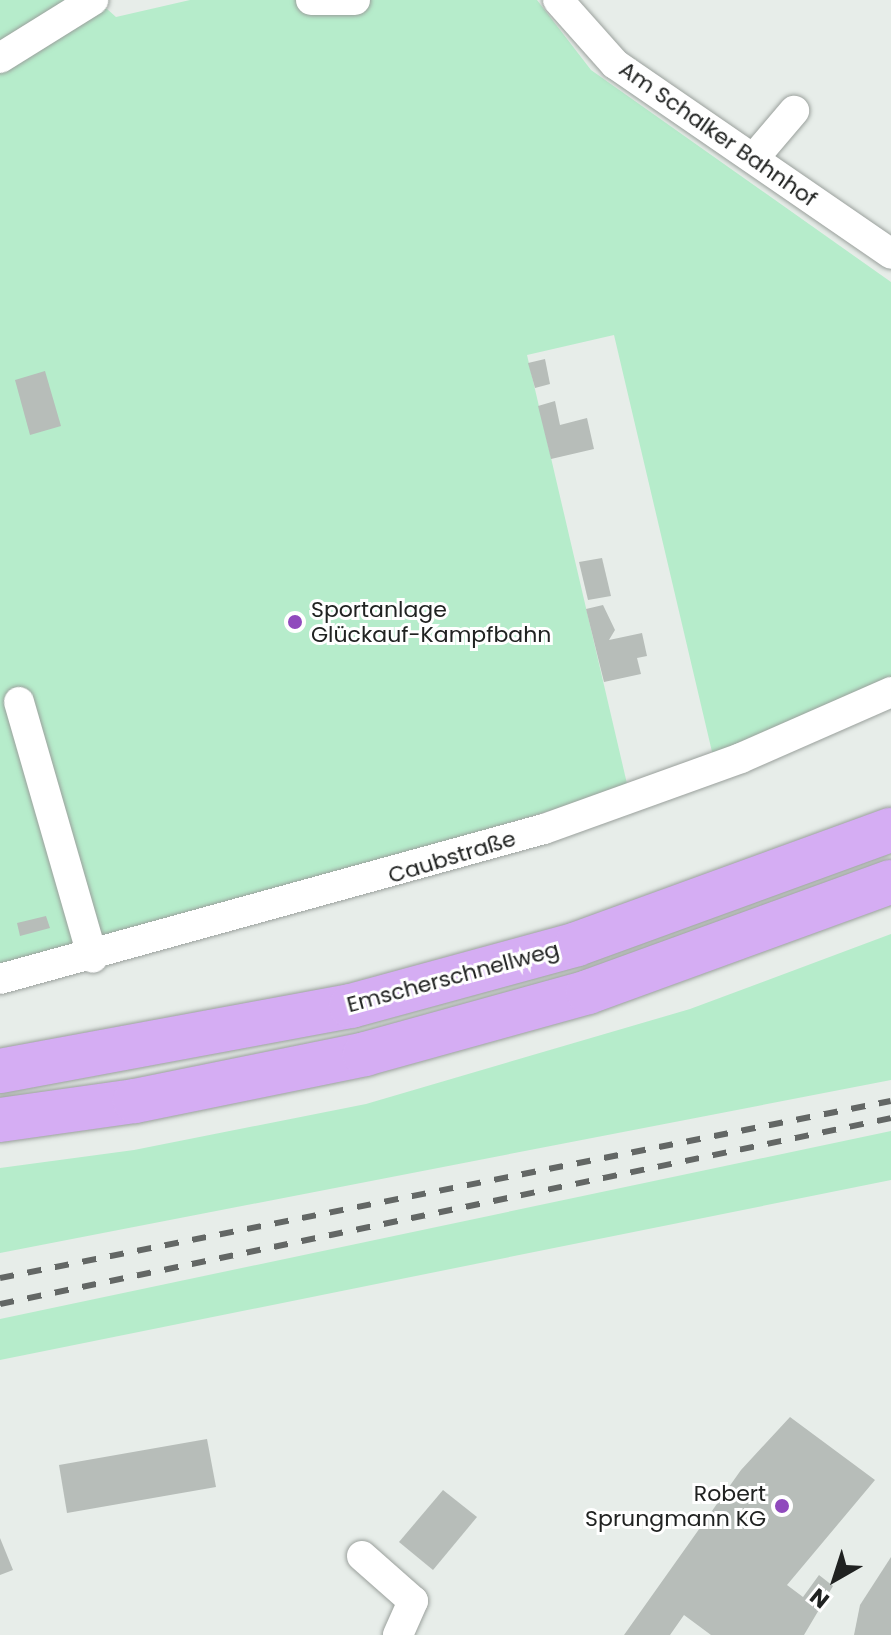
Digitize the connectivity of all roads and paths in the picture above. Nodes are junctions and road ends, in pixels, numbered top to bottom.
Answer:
1 (93, 0) edge
2 (311, 0) edge
3 (355, 0) edge
4 (558, 0) edge
5 (0, 58) edge
6 (794, 111) dead end
7 (754, 158) junction
8 (891, 254) edge
9 (891, 692) edge
10 (19, 702) dead end
11 (891, 830) edge
12 (891, 882) edge
13 (93, 958) junction
14 (0, 979) edge
15 (0, 1071) edge
16 (0, 1120) edge
17 (362, 1556) dead end
18 (398, 1635) edge

1 - 5 street
2 - 3 street
4 - 7 street, Am Schalker Bahnhof
6 - 7 street
7 - 8 street, Am Schalker Bahnhof
9 - 13 street, Caubstraße
10 - 13 street
11 - 15 highway, Emscherschnellweg
12 - 16 highway
13 - 14 street, Caubstraße
17 - 18 street

